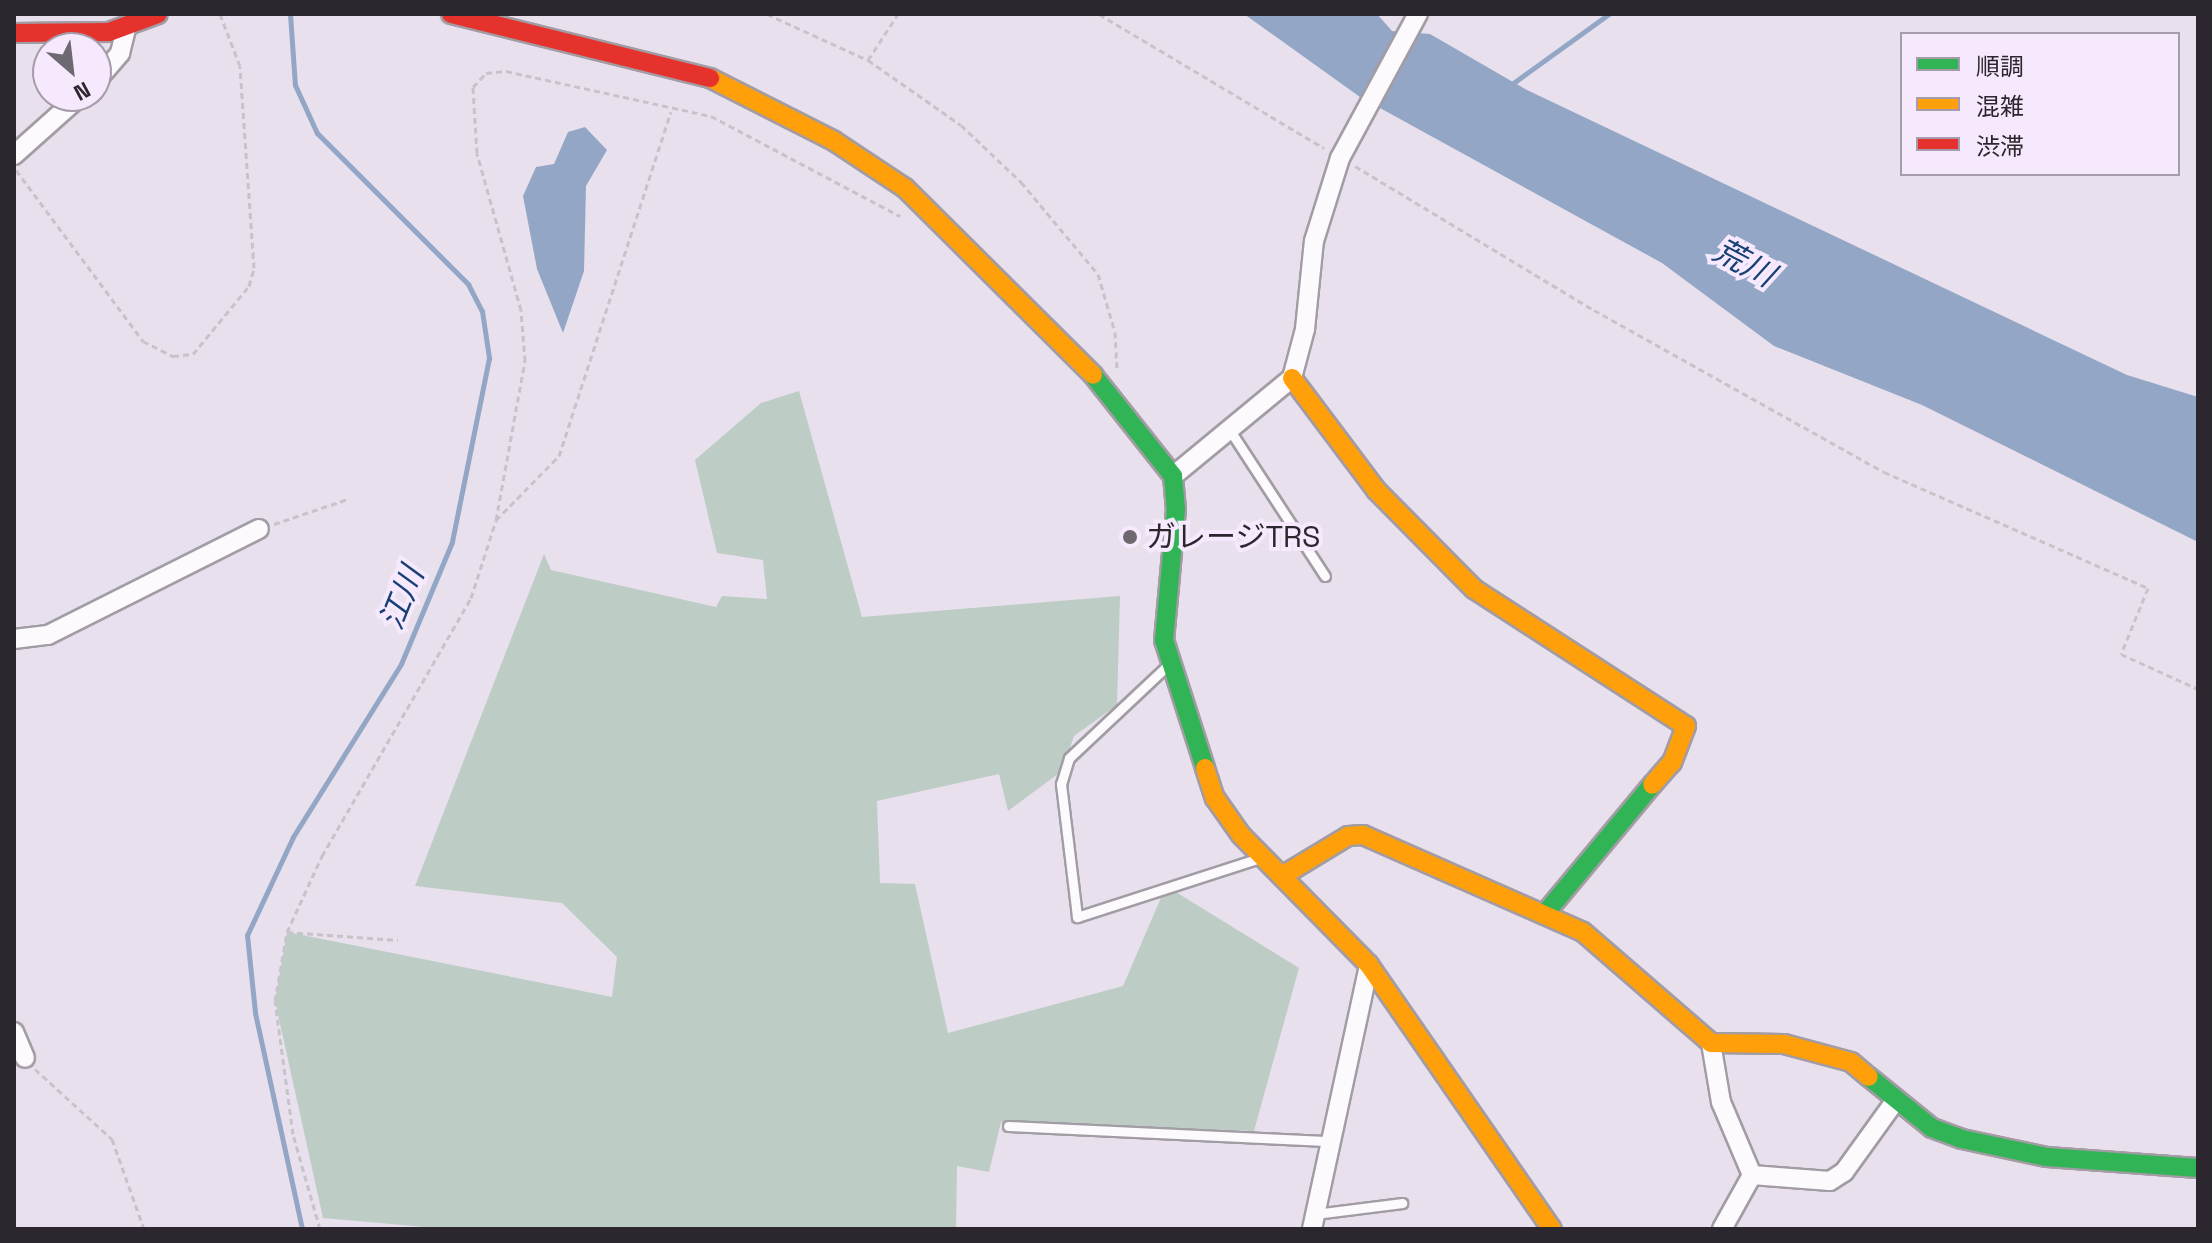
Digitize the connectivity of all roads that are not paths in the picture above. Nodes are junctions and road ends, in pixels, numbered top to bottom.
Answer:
1 (158, 14) edge
2 (451, 14) edge
3 (1418, 14) edge
4 (126, 29) junction
5 (14, 33) edge
6 (112, 62) edge
7 (62, 112) edge
8 (14, 155) edge
9 (1292, 378) junction
10 (1231, 432) junction
11 (1173, 476) junction
12 (259, 529) road end
13 (1325, 576) dead end
14 (14, 639) edge
15 (1171, 663) junction
16 (1262, 857) junction
17 (1282, 876) junction
18 (1547, 911) junction
19 (1369, 965) junction
20 (14, 1032) edge
21 (1711, 1043) junction
22 (19, 1061) edge
23 (1896, 1100) junction
24 (1008, 1126) dead end
25 (1332, 1141) junction
26 (2198, 1168) edge
27 (1752, 1175) junction
28 (1402, 1203) dead end
29 (1314, 1222) edge
30 (1552, 1229) edge
31 (1722, 1229) edge

1 - 4 street
2 - 11 street
3 - 9 street
4 - 5 street
4 - 6 street
7 - 8 street
9 - 10 street
9 - 18 street
10 - 11 street
10 - 13 lane
11 - 15 street
12 - 14 street
15 - 16 street
15 - 16 lane
16 - 17 street
17 - 18 street
17 - 19 street
18 - 21 street
19 - 25 street
19 - 30 street
20 - 22 street
21 - 23 street
21 - 27 street
23 - 26 street
23 - 27 street
24 - 25 lane
25 - 29 street
27 - 31 street
28 - 29 lane

